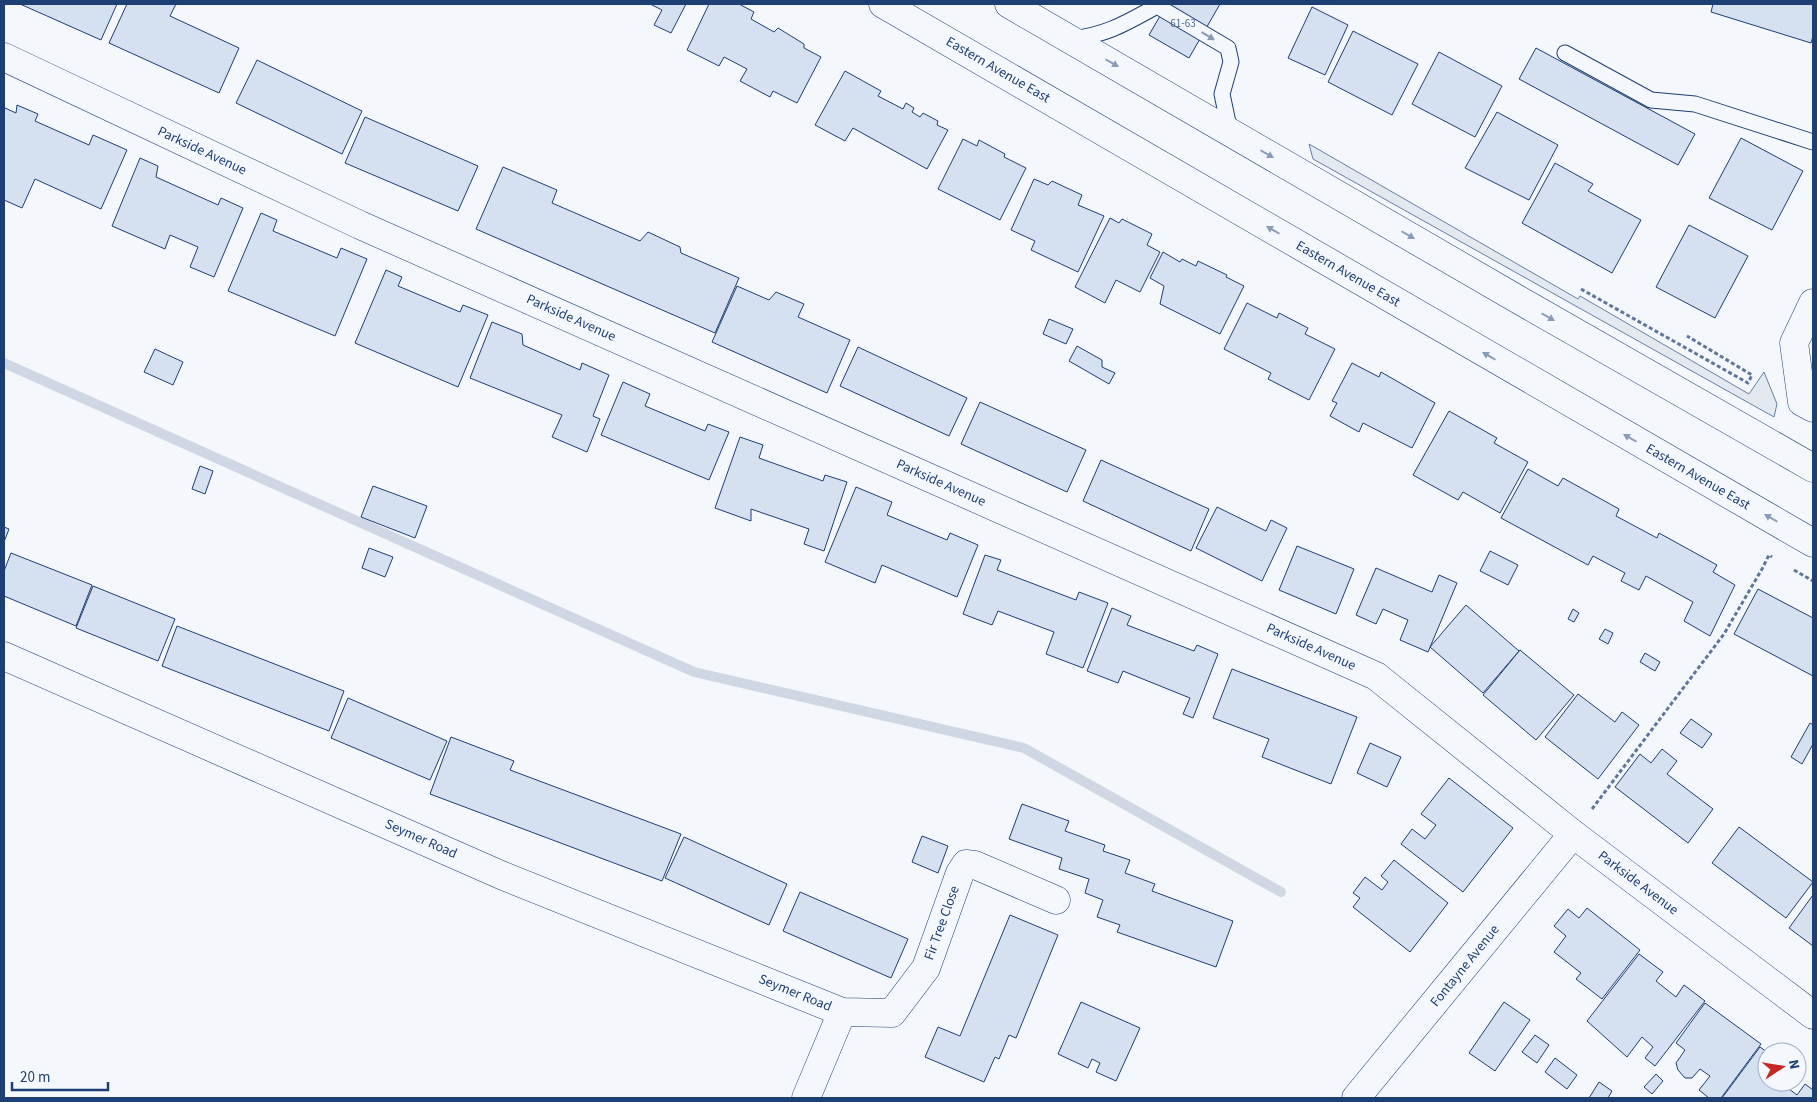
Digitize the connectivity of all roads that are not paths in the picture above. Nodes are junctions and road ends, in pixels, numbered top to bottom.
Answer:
1 (883, 4) edge
2 (1009, 4) edge
3 (1069, 39) junction
4 (1565, 53) dead end
5 (4, 57) edge
6 (1230, 132) junction
7 (1813, 142) edge
8 (1813, 303) edge
9 (1813, 408) edge
10 (1813, 468) edge
11 (1813, 543) edge
12 (4, 656) edge
13 (1574, 834) junction
14 (1056, 900) dead end
15 (842, 1012) junction
16 (1813, 1015) edge
17 (806, 1098) edge
18 (1356, 1098) edge

11 -> 1 main road, Eastern Avenue East
2 - 3 main road
3 -> 6 main road
3 -> 6 lane
4 - 7 lane
5 - 13 main road, Parkside Avenue
6 -> 10 main road
8 - 9 main road
12 - 15 main road, Seymer Road
13 - 16 main road, Parkside Avenue
13 - 18 main road, Fontayne Avenue
14 - 15 main road, Fir Tree Close
15 - 17 main road

